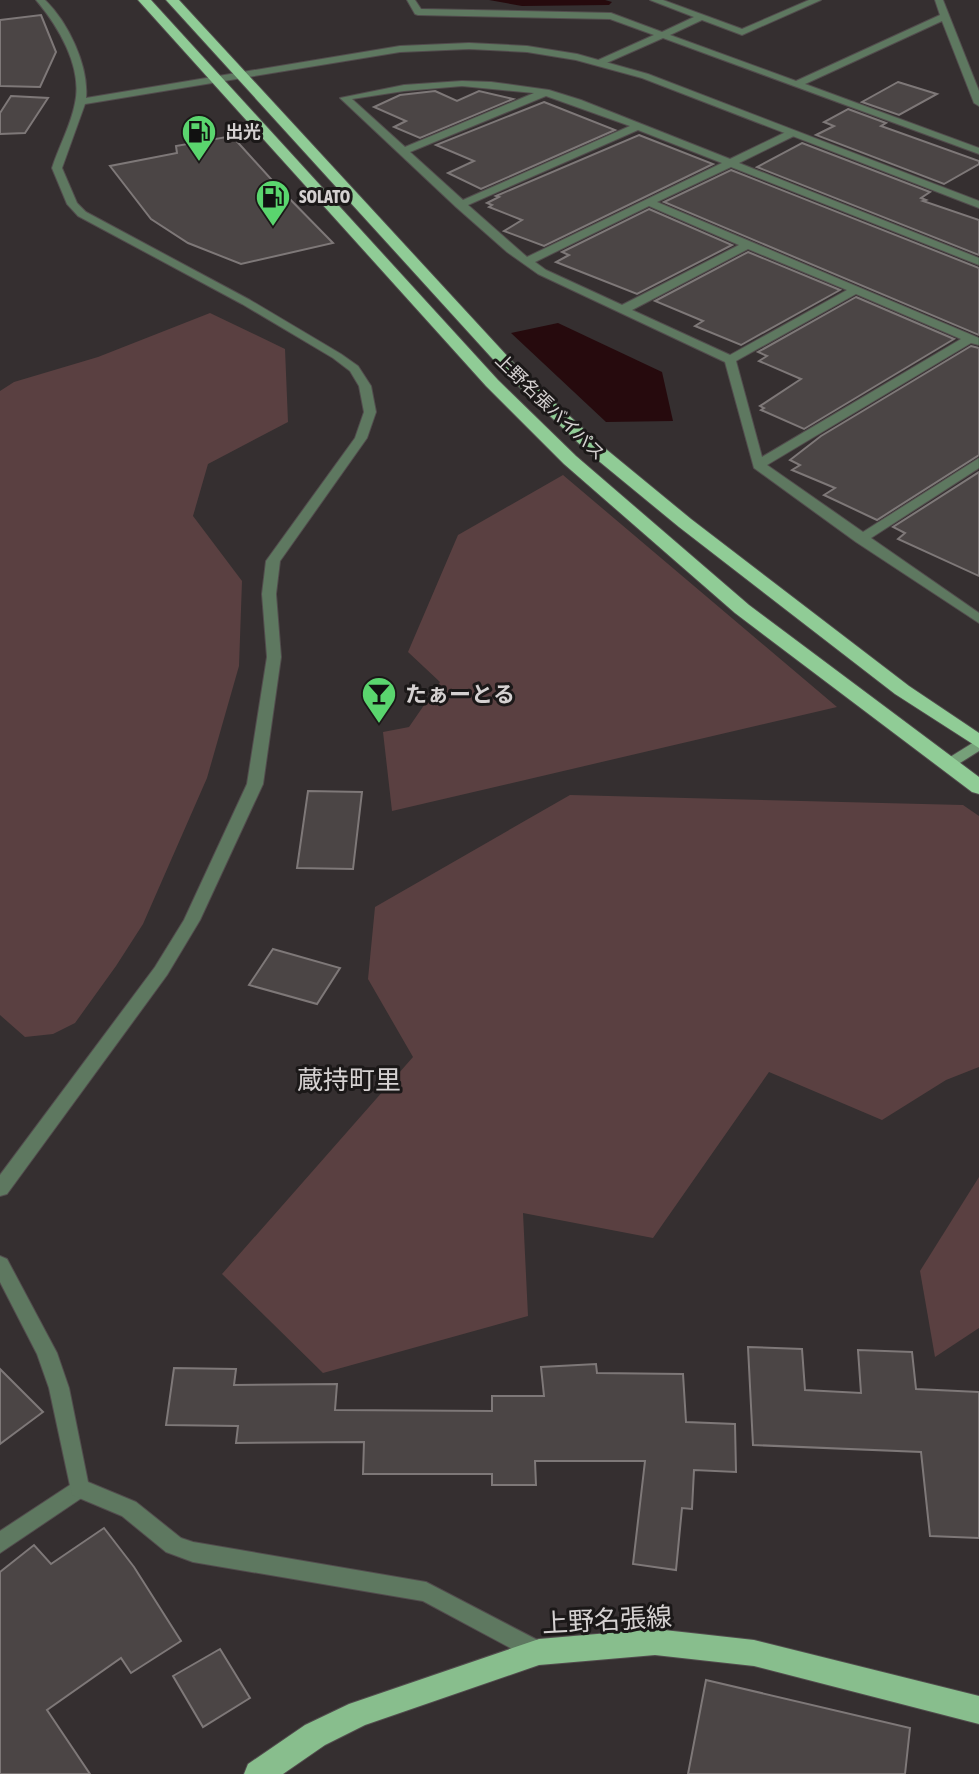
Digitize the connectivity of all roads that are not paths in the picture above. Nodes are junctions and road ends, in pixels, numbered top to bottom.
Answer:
1 (40, 0) edge
2 (144, 0) edge
3 (172, 0) edge
4 (411, 0) edge
5 (654, 0) edge
6 (814, 0) edge
7 (939, 0) edge
8 (945, 16) junction
9 (702, 17) junction
10 (661, 35) junction
11 (599, 63) junction
12 (242, 76) junction
13 (215, 81) junction
14 (797, 84) junction
15 (547, 92) junction
16 (80, 102) junction
17 (979, 103) edge
18 (638, 126) junction
19 (792, 133) junction
20 (404, 151) junction
21 (979, 151) edge
22 (732, 163) junction
23 (650, 203) junction
24 (460, 205) junction
25 (979, 205) edge
26 (747, 245) junction
27 (527, 261) junction
28 (979, 262) edge
29 (855, 290) junction
30 (624, 309) junction
31 (975, 340) edge
32 (730, 360) junction
33 (979, 462) edge
34 (758, 465) junction
35 (861, 539) junction
36 (979, 619) edge
37 (979, 743) edge
38 (947, 765) junction
39 (979, 787) edge
40 (0, 1189) edge
41 (0, 1264) edge
42 (79, 1488) junction
43 (0, 1543) edge
44 (539, 1652) junction
45 (979, 1710) edge
46 (258, 1774) edge

1 - 16 street
2 - 13 highway, 上野名張バイパス
3 - 12 highway, 上野名張バイパス
4 - 10 street
5 - 9 street
6 - 9 street
7 - 8 street
8 - 14 street
8 - 17 street
9 - 10 street
10 - 11 street
10 - 14 street
11 - 12 street
11 - 19 street
12 - 13 street
12 - 37 highway, 上野名張バイパス
13 - 16 street
13 - 38 highway, 上野名張バイパス
14 - 21 street
15 - 18 street
15 - 20 street
15 - 20 street
16 - 40 street
18 - 22 street
18 - 24 street
19 - 22 street
19 - 25 street
20 - 24 street
22 - 23 street
22 - 28 street
23 - 26 street
23 - 27 street
24 - 27 street
26 - 29 street
26 - 30 street
27 - 30 street
29 - 31 street
29 - 32 street
30 - 32 street
31 - 34 street
32 - 34 street
33 - 35 street
34 - 35 street
35 - 36 street
37 - 38 main road
38 - 39 highway, 上野名張バイパス
41 - 42 street
42 - 43 street
42 - 44 street
44 - 45 main road, 上野名張線
44 - 46 main road, 上野名張線

